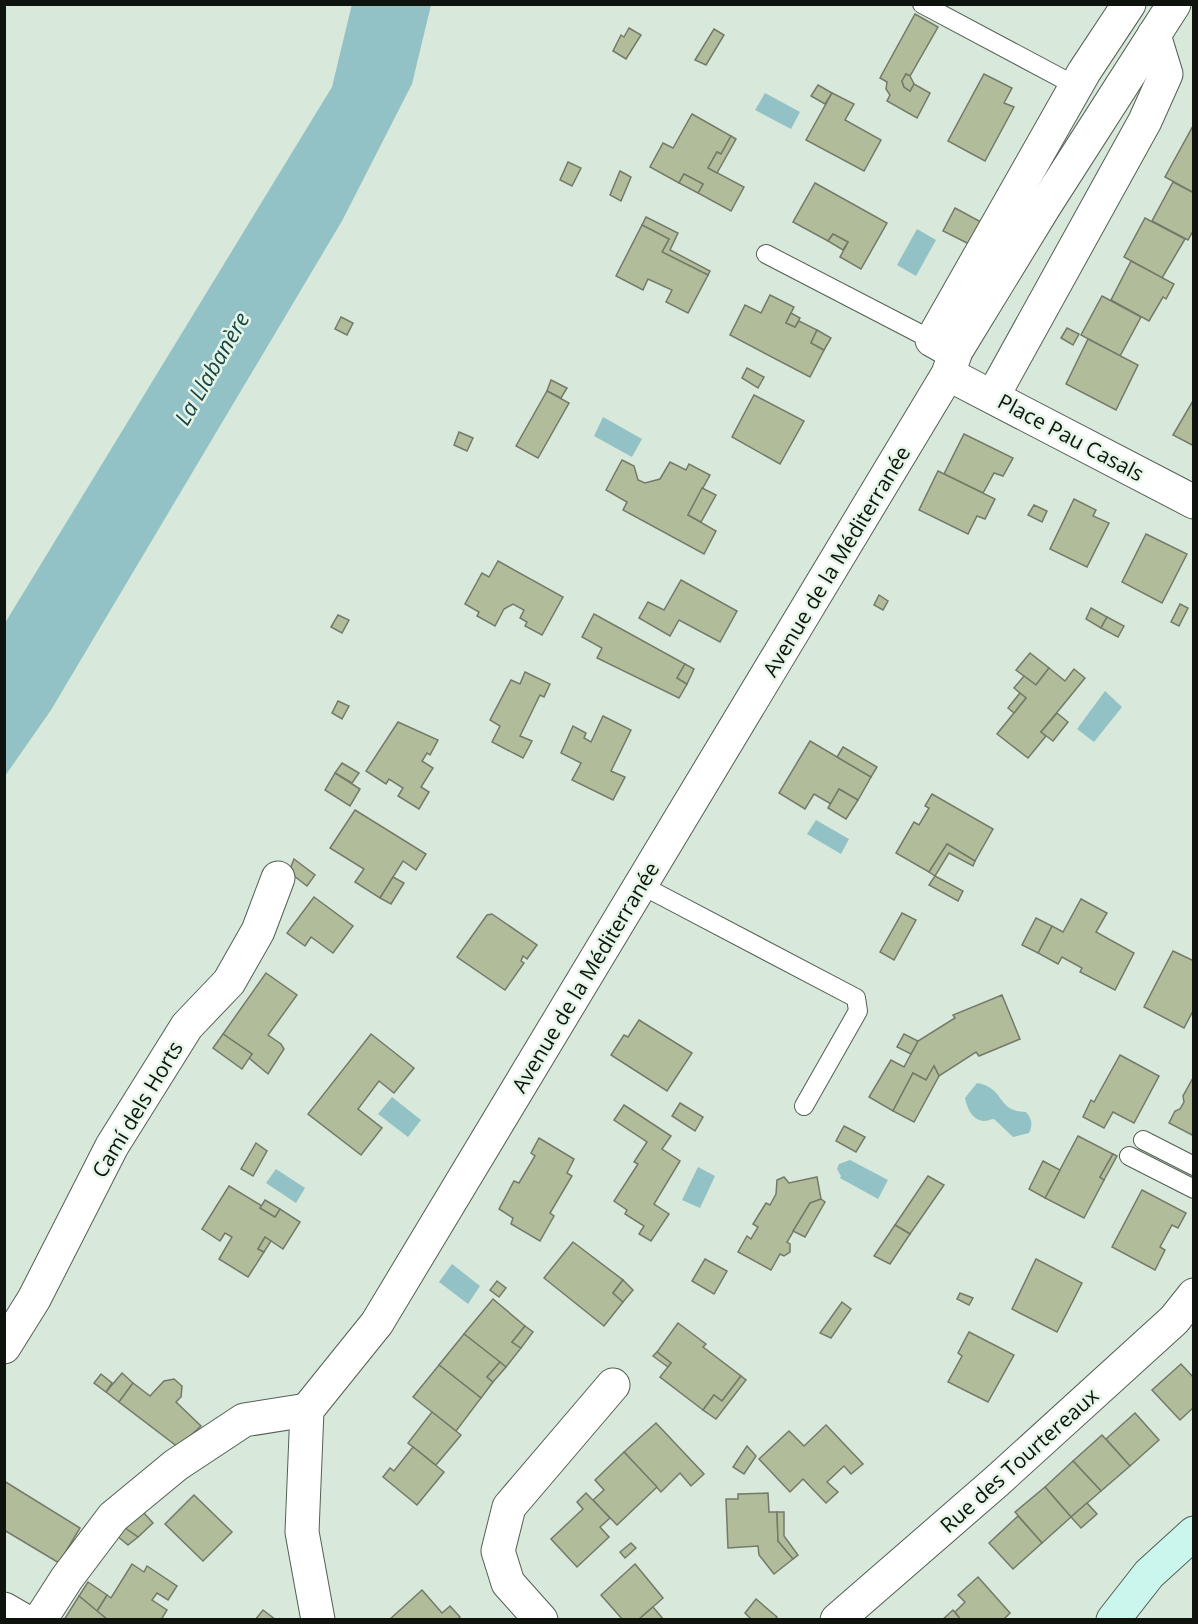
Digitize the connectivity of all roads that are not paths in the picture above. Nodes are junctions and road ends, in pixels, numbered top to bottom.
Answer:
1 (922, 4) edge
2 (1129, 4) edge
3 (1174, 4) edge
4 (1154, 35) junction
5 (1076, 86) junction
6 (766, 254) dead end
7 (945, 356) junction
8 (993, 396) junction
9 (1194, 502) edge
10 (278, 878) dead end
11 (641, 885) junction
12 (804, 1106) dead end
13 (1143, 1140) dead end
14 (1129, 1156) dead end
15 (1194, 1166) edge
16 (1194, 1189) edge
17 (1194, 1295) edge
18 (4, 1347) edge
19 (614, 1385) dead end
20 (307, 1410) junction
21 (1194, 1533) edge
22 (4, 1609) edge
23 (22, 1620) edge
24 (40, 1620) edge
25 (318, 1620) edge
26 (541, 1620) edge
27 (837, 1620) edge
28 (1113, 1620) edge

1 - 5 lane
2 - 5 street, Avenue de la Méditerranée
3 - 4 street, Avenue de la Méditerranée
4 - 7 street, Avenue de la Méditerranée
4 - 8 street
5 - 7 street, Avenue de la Méditerranée
6 - 7 lane
7 - 8 street, Place Pau Casals
7 - 11 street, Avenue de la Méditerranée
8 - 9 street, Place Pau Casals
10 - 18 street, Camí dels Horts
11 - 12 lane
11 - 20 street, Avenue de la Méditerranée
13 - 15 lane
14 - 16 lane
17 - 27 street, Rue des Tourtereaux
19 - 26 street
20 - 24 street
20 - 25 street
21 - 28 main road
22 - 23 street

